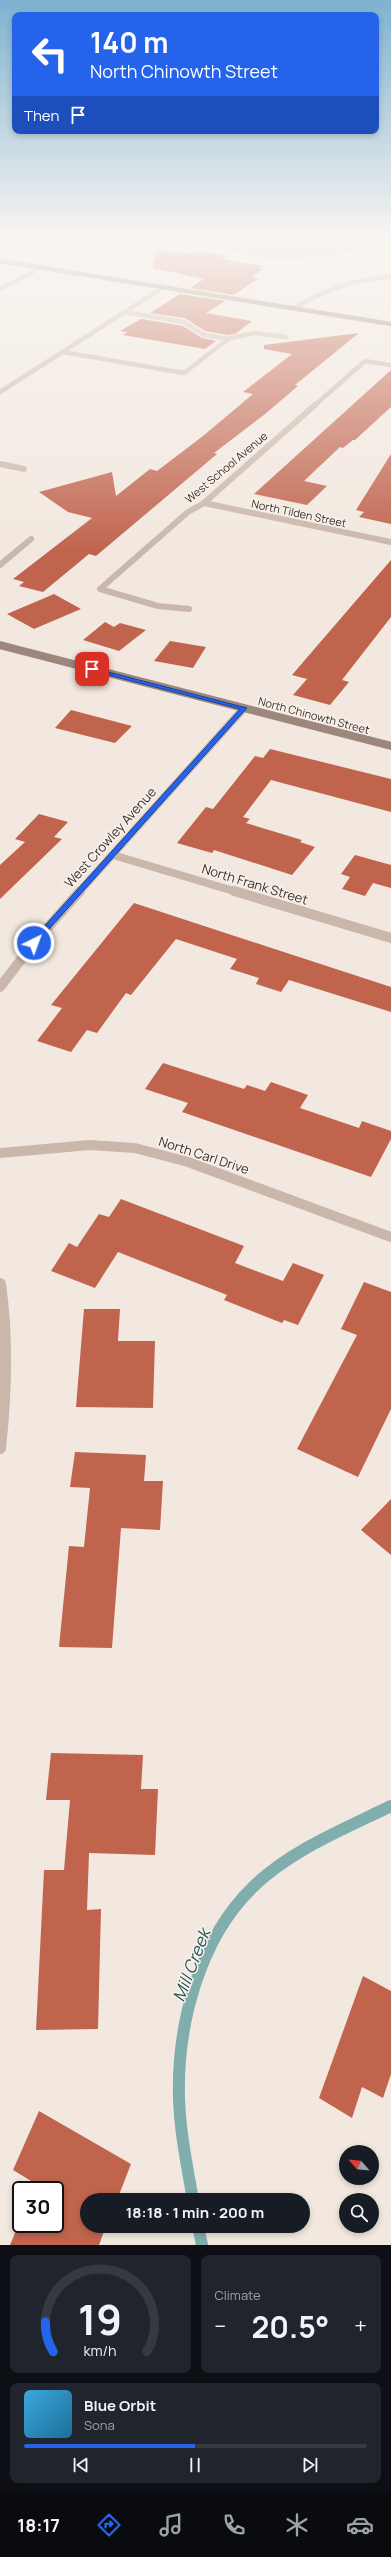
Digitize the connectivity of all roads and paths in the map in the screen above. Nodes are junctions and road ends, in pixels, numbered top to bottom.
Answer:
1 (77, 343) edge
2 (223, 343) edge
3 (63, 352) junction
4 (391, 365) edge
5 (0, 392) edge
6 (0, 464) edge
7 (24, 469) dead end
8 (204, 503) junction
9 (31, 539) dead end
10 (391, 542) edge
11 (0, 565) edge
12 (189, 609) dead end
13 (0, 645) edge
14 (244, 708) junction
15 (391, 746) edge
16 (112, 855) junction
17 (391, 938) edge
18 (0, 987) edge
19 (0, 1153) edge
20 (391, 1236) edge
21 (0, 1284) edge
22 (0, 1448) edge

1 - 3 street
2 - 3 street
3 - 5 street
4 - 8 street, West School Avenue
6 - 7 street
8 - 10 street, North Tilden Street
8 - 12 street, West School Avenue
9 - 11 street
13 - 14 main road, North Chinowth Street
14 - 15 main road, North Chinowth Street
14 - 16 street, West Crowley Avenue
16 - 17 street, North Frank Street
16 - 18 street, West Crowley Avenue
19 - 20 street, North Carl Drive
21 - 22 street

